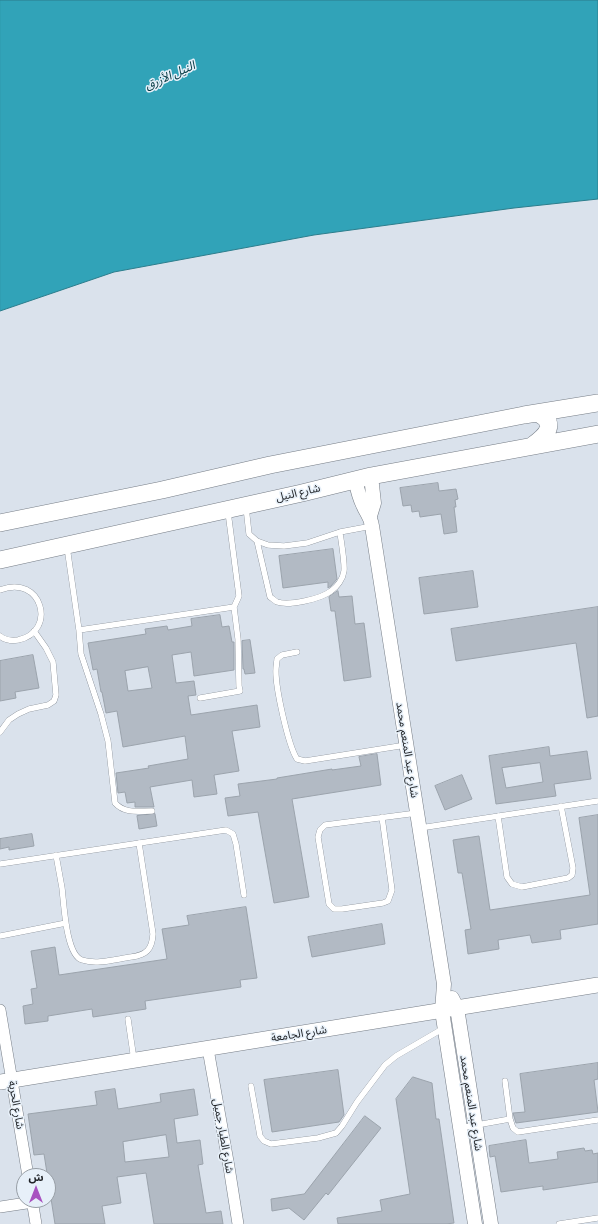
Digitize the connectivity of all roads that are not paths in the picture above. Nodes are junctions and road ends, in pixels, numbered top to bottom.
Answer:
1 (598, 403) edge
2 (537, 413) junction
3 (598, 434) edge
4 (533, 445) junction
5 (363, 478) junction
6 (245, 505) junction
7 (227, 509) junction
8 (371, 521) junction
9 (0, 523) edge
10 (340, 532) junction
11 (257, 541) junction
12 (66, 545) junction
13 (0, 560) edge
14 (0, 590) edge
15 (234, 607) junction
16 (79, 630) junction
17 (34, 631) junction
18 (0, 636) edge
19 (298, 652) dead end
20 (200, 698) dead end
21 (0, 732) edge
22 (407, 745) junction
23 (598, 801) edge
24 (561, 806) junction
25 (152, 811) dead end
26 (418, 813) junction
27 (498, 816) junction
28 (382, 817) junction
29 (420, 828) junction
30 (139, 843) junction
31 (56, 855) junction
32 (0, 864) edge
33 (244, 895) dead end
34 (66, 923) junction
35 (0, 936) edge
36 (598, 986) edge
37 (0, 1010) edge
38 (449, 1010) junction
39 (128, 1019) dead end
40 (444, 1028) junction
41 (208, 1049) junction
42 (134, 1061) junction
43 (6, 1081) edge
44 (505, 1081) dead end
45 (251, 1086) dead end
46 (510, 1119) junction
47 (598, 1120) edge
48 (475, 1125) junction
49 (460, 1128) junction
50 (26, 1168) edge
51 (16, 1204) edge
52 (0, 1207) edge
53 (34, 1208) edge
54 (598, 1218) edge
55 (36, 1224) edge
56 (238, 1224) edge
57 (475, 1224) edge
58 (492, 1224) edge
59 (558, 1224) edge

1 - 2 main road
2 - 4 main road
2 - 9 main road
3 - 4 main road, شارع النيل
4 - 5 main road, شارع النيل
5 - 6 main road, شارع النيل
5 - 8 street, شارع عبد المنعم محمد
6 - 7 main road, شارع النيل
6 - 11 lane
7 - 12 main road, شارع النيل
7 - 15 lane
8 - 10 lane
8 - 22 street, شارع عبد المنعم محمد
10 - 11 lane
10 - 11 lane
12 - 13 main road, شارع النيل
12 - 16 lane
14 - 17 lane
15 - 16 lane
15 - 20 lane
16 - 25 lane
17 - 18 lane
17 - 21 lane
19 - 22 lane
22 - 26 street, شارع عبد المنعم محمد
23 - 24 lane
24 - 27 lane
24 - 27 lane
26 - 28 lane
26 - 29 street, شارع عبد المنعم محمد
27 - 29 lane
28 - 28 lane
29 - 38 street, شارع عبد المنعم محمد
30 - 31 lane
30 - 33 lane
30 - 34 lane
31 - 32 lane
31 - 34 lane
34 - 35 lane
36 - 38 main road, شارع الجامعة
37 - 43 street, شارع الحرية
38 - 40 street, شارع عبد المنعم محمد
38 - 41 main road, شارع الجامعة
38 - 48 street, شارع عبد المنعم محمد
39 - 42 lane
40 - 45 lane
40 - 49 street, شارع عبد المنعم محمد
41 - 42 main road, شارع الجامعة
41 - 56 street, شارع الطيار جميل
42 - 43 main road, شارع الجامعة
43 - 50 street, شارع الحرية
44 - 46 lane
46 - 47 lane
46 - 48 lane
48 - 49 lane
48 - 58 street, شارع عبد المنعم محمد
49 - 57 street, شارع عبد المنعم محمد
51 - 52 street
53 - 55 street
54 - 59 lane

